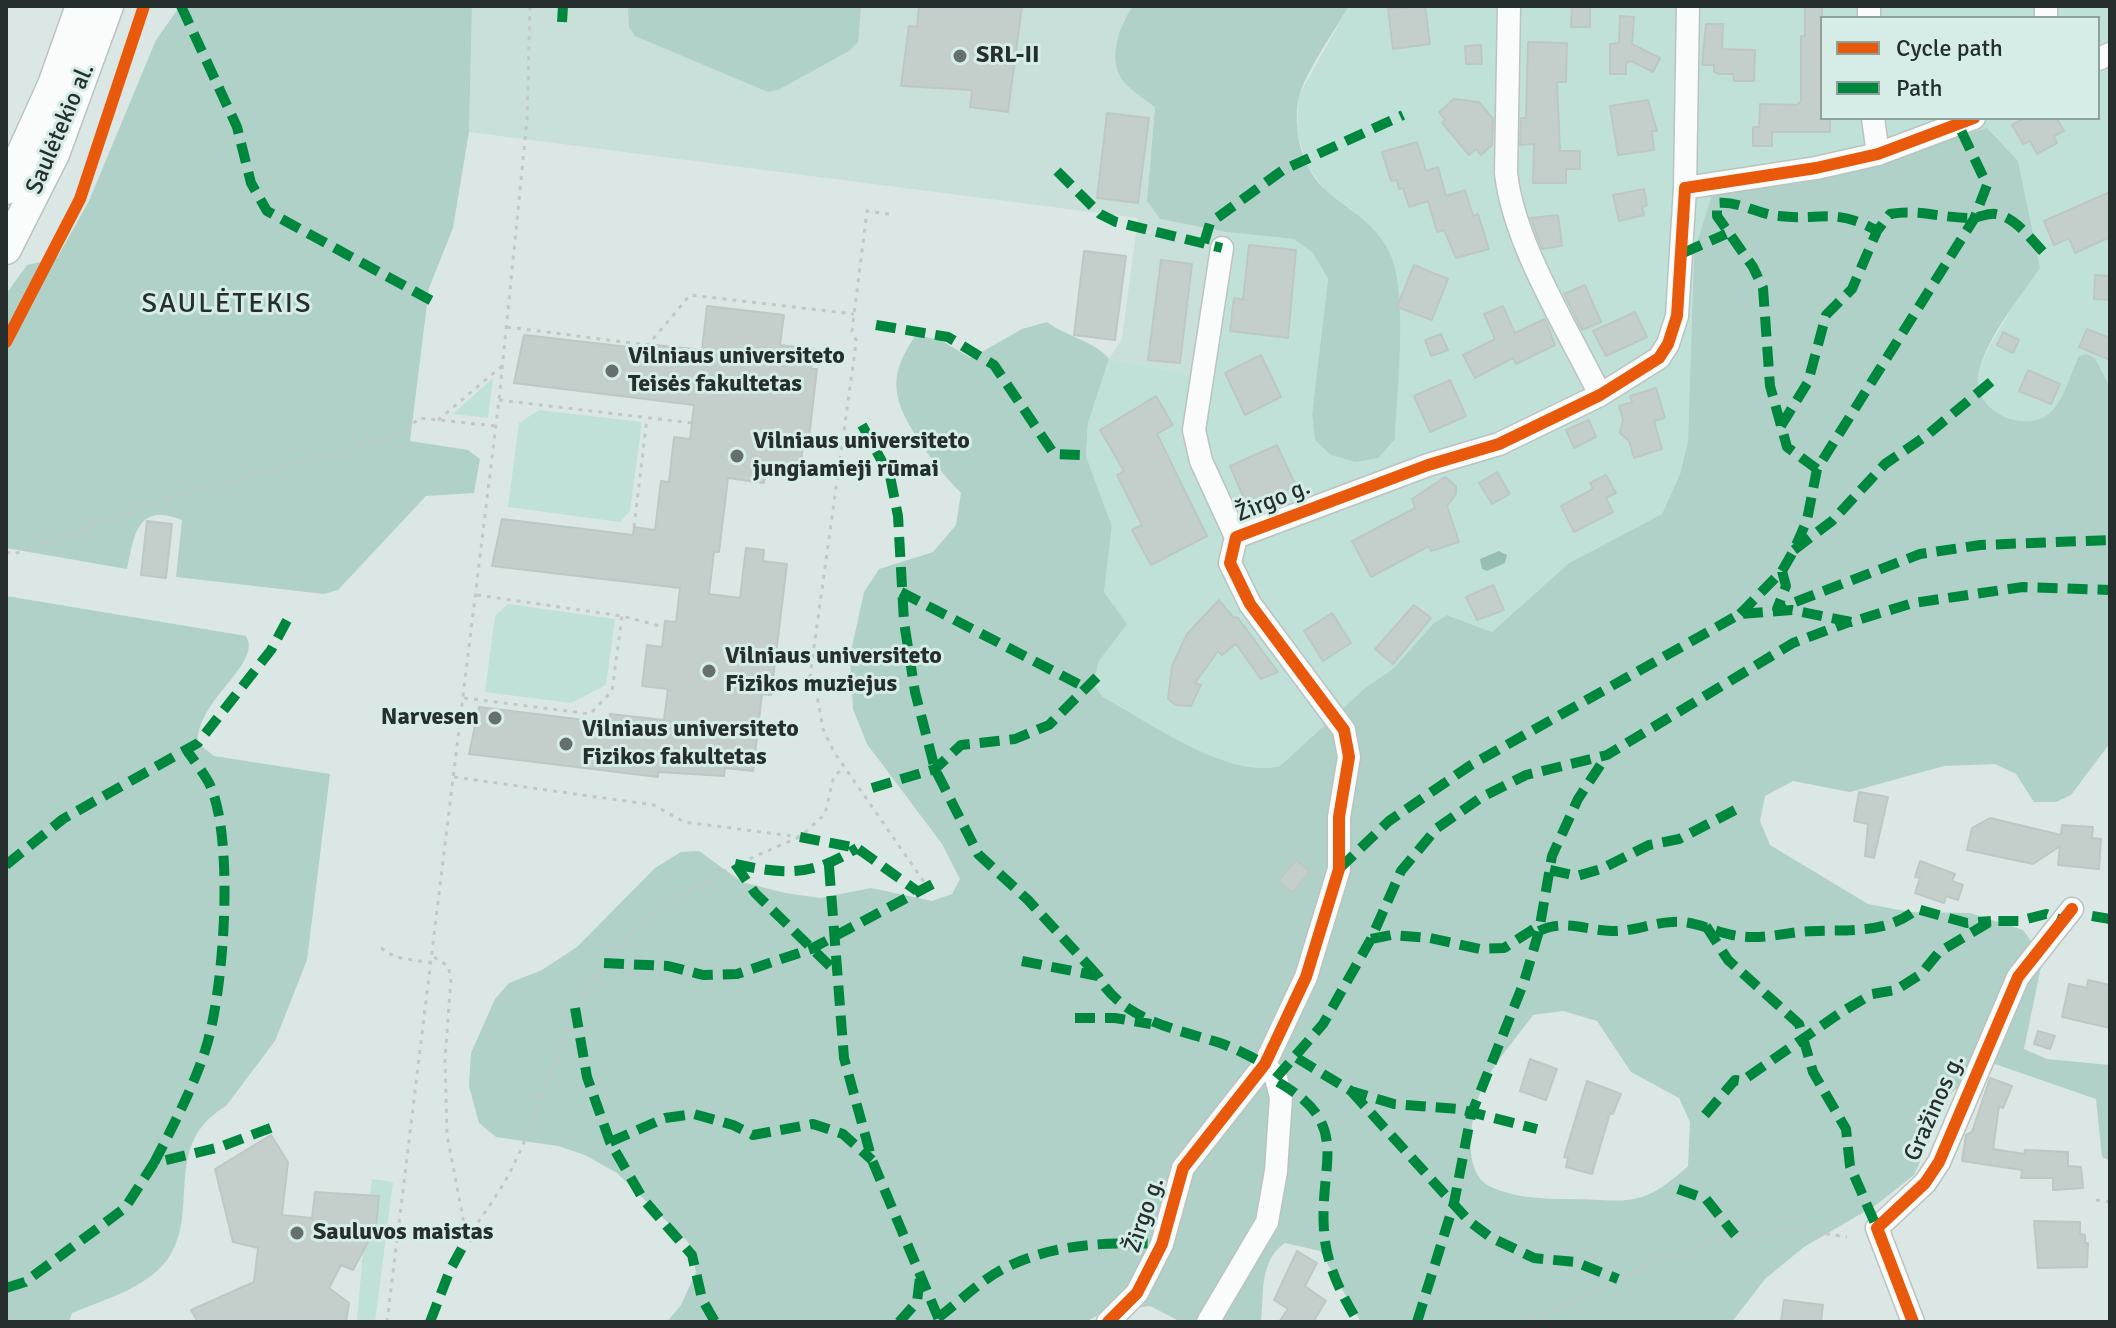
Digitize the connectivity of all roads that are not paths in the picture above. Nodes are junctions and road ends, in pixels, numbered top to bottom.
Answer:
1 (81, 6) edge
2 (108, 6) edge
3 (1509, 6) edge
4 (1688, 6) edge
5 (1873, 120) edge
6 (1969, 120) edge
7 (1878, 154) junction
8 (1685, 188) junction
9 (6, 189) edge
10 (1222, 248) dead end
11 (6, 249) edge
12 (1600, 395) junction
13 (1236, 537) junction
14 (2072, 909) dead end
15 (1265, 1064) junction
16 (1108, 1322) edge
17 (1208, 1322) edge
18 (1913, 1322) edge

1 - 9 main road, Saulėtekio al.
2 - 11 main road, Saulėtekio al.
3 - 12 street
4 - 8 street, Žirgo g.
5 - 7 street
6 - 7 street
7 - 8 street
8 - 12 street, Žirgo g.
10 - 13 street, Žirgo g.
12 - 13 street, Žirgo g.
13 - 15 street, Žirgo g.
14 - 18 street, Gražinos g.
15 - 16 street, Žirgo g.
15 - 17 street

